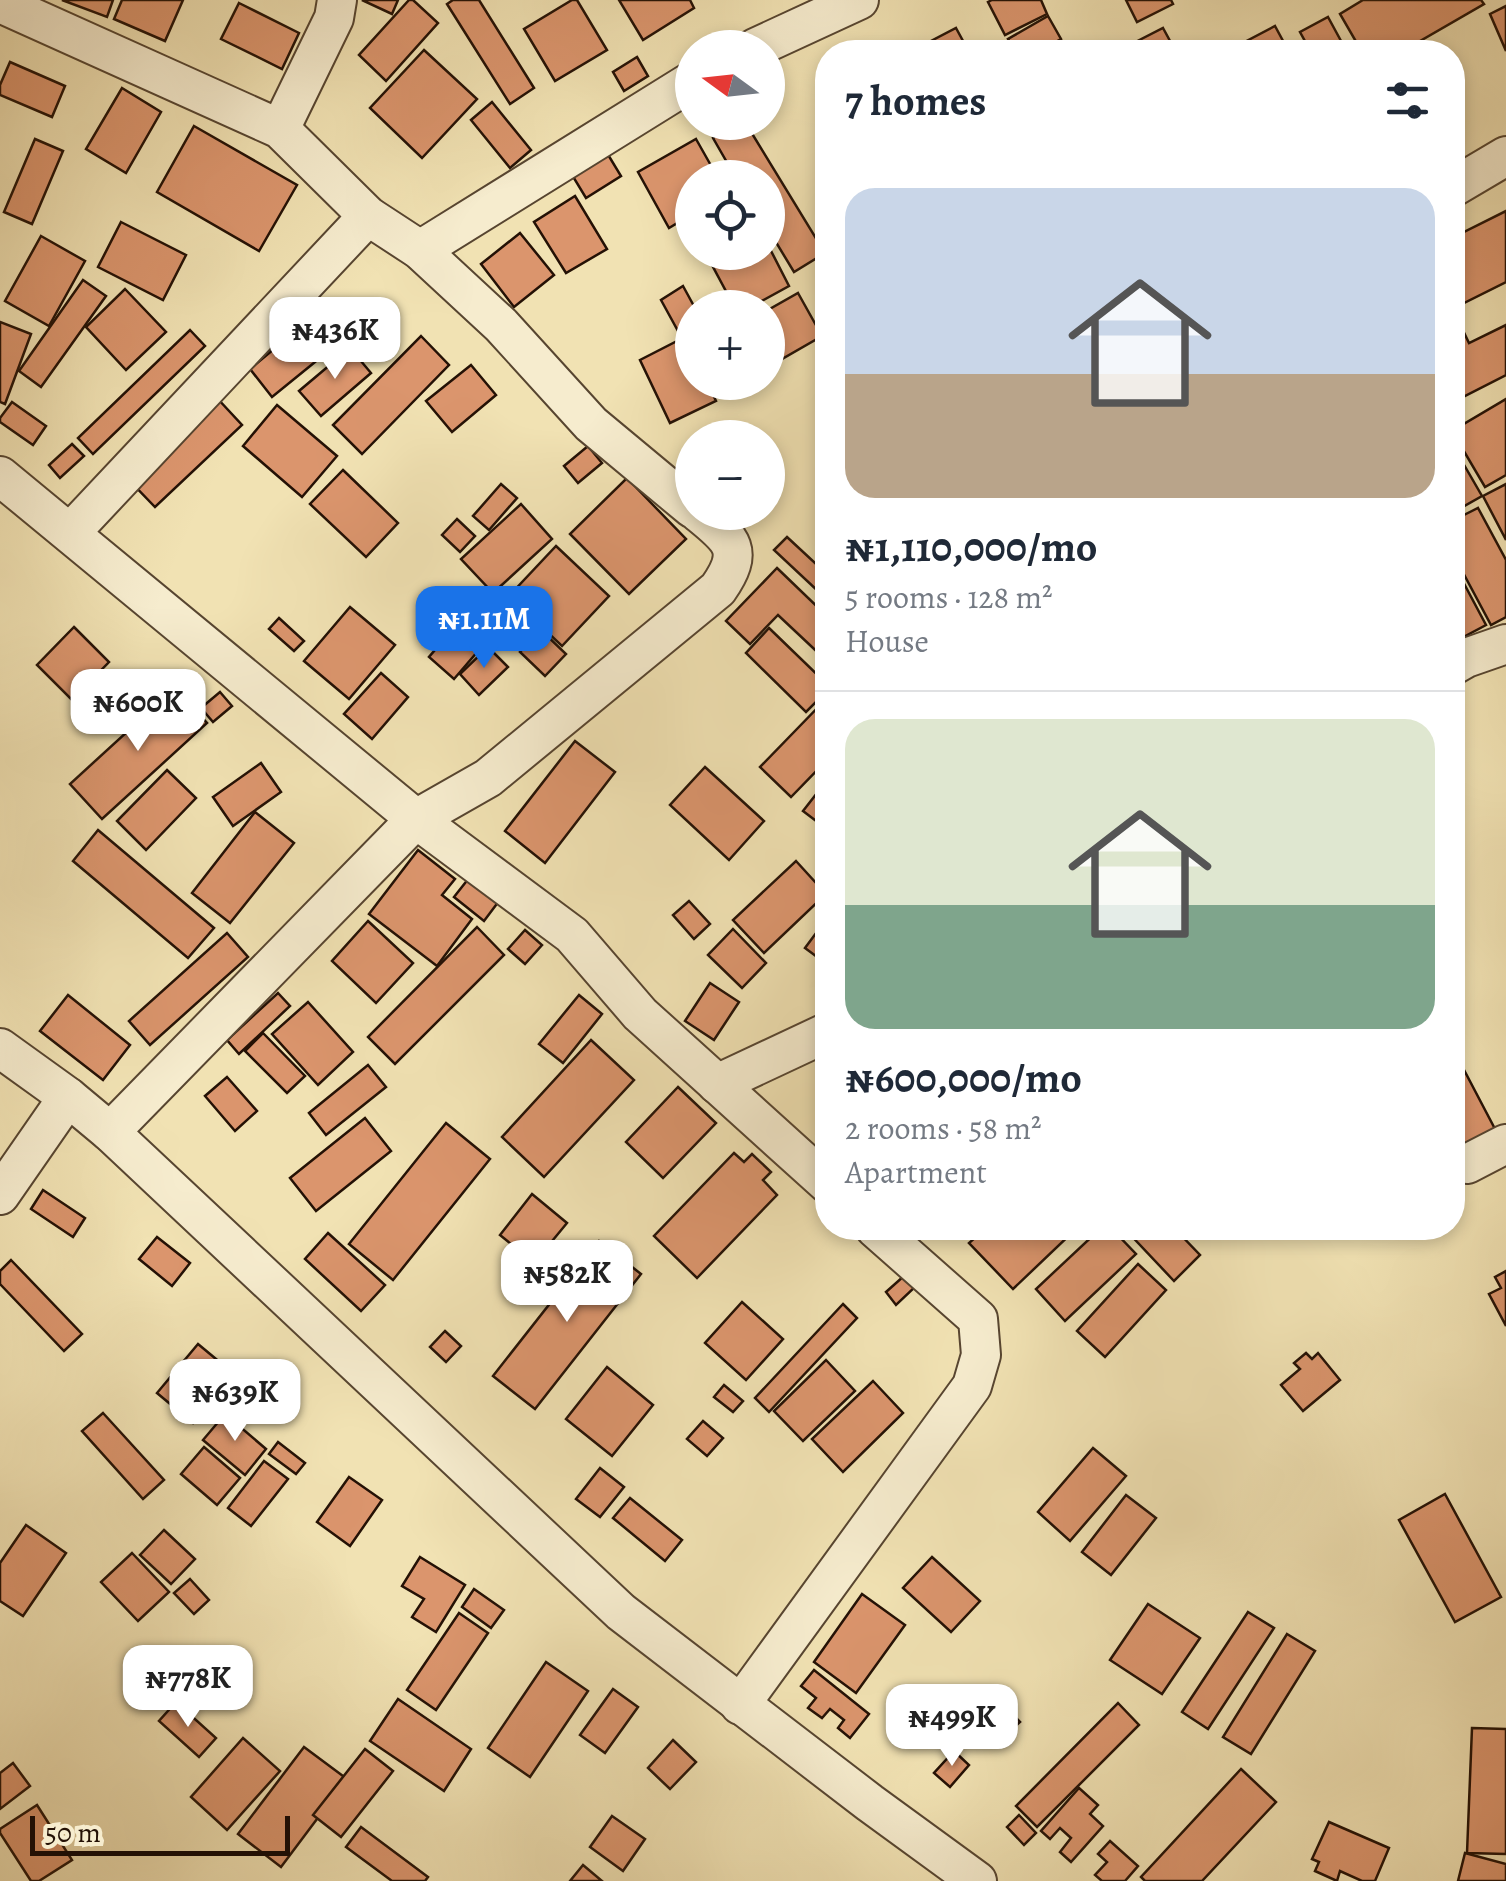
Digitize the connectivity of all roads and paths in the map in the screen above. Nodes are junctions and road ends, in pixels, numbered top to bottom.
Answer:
1 (337, 0) edge
2 (858, 0) edge
3 (0, 3) edge
4 (785, 34) edge
5 (675, 92) edge
6 (280, 128) junction
7 (1506, 156) edge
8 (1465, 180) edge
9 (368, 216) junction
10 (420, 250) junction
11 (0, 476) edge
12 (675, 494) edge
13 (720, 530) edge
14 (71, 532) junction
15 (1506, 644) edge
16 (1465, 659) edge
17 (416, 819) junction
18 (815, 1038) edge
19 (0, 1048) edge
20 (717, 1084) junction
21 (68, 1098) junction
22 (110, 1132) junction
23 (1506, 1144) edge
24 (1467, 1164) dead end
25 (815, 1172) edge
26 (0, 1195) edge
27 (889, 1240) edge
28 (740, 1705) junction
29 (977, 1881) edge

1 - 6 street
2 - 4 street
3 - 6 street
5 - 10 street
6 - 9 street
7 - 8 street
9 - 10 street
9 - 14 street
10 - 12 street
11 - 14 street
13 - 17 street
14 - 17 street
15 - 16 street
17 - 20 street
17 - 22 street
18 - 20 street
19 - 21 street
20 - 25 street
21 - 22 street
21 - 26 street
22 - 28 street
23 - 24 street
27 - 28 street
28 - 29 street

